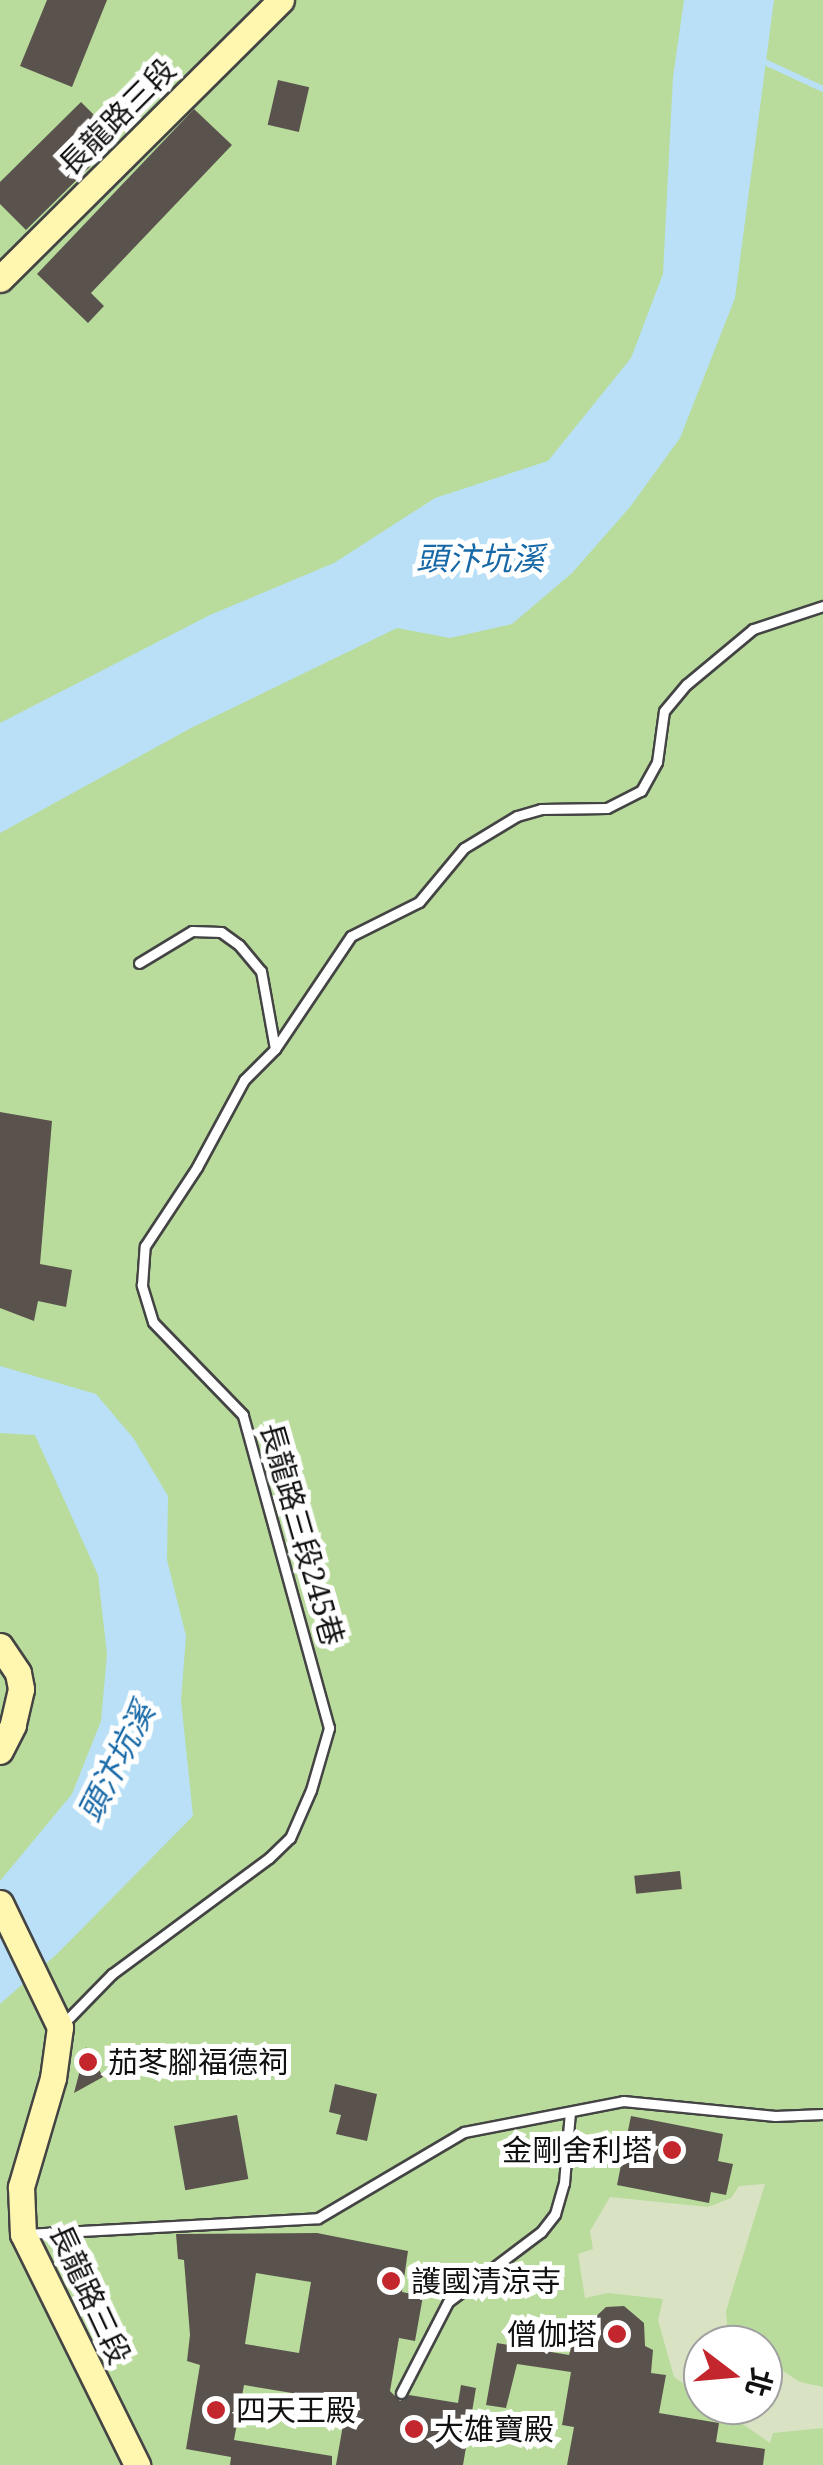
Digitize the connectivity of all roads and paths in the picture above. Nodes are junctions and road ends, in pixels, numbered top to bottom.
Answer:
1 (280, 0) edge
2 (0, 279) edge
3 (823, 606) edge
4 (139, 963) dead end
5 (275, 1049) junction
6 (0, 1646) edge
7 (0, 1751) edge
8 (0, 1903) edge
9 (60, 2027) junction
10 (570, 2112) junction
11 (823, 2114) edge
12 (22, 2234) junction
13 (402, 2393) dead end
14 (137, 2465) edge

1 - 2 main road, 長龍路三段
3 - 5 lane, 長龍路三段245巷
4 - 5 lane
5 - 9 lane, 長龍路三段245巷
6 - 7 main road
8 - 9 main road
9 - 12 main road, 長龍路三段
10 - 11 lane
10 - 12 lane
10 - 13 lane
12 - 14 main road, 長龍路三段

